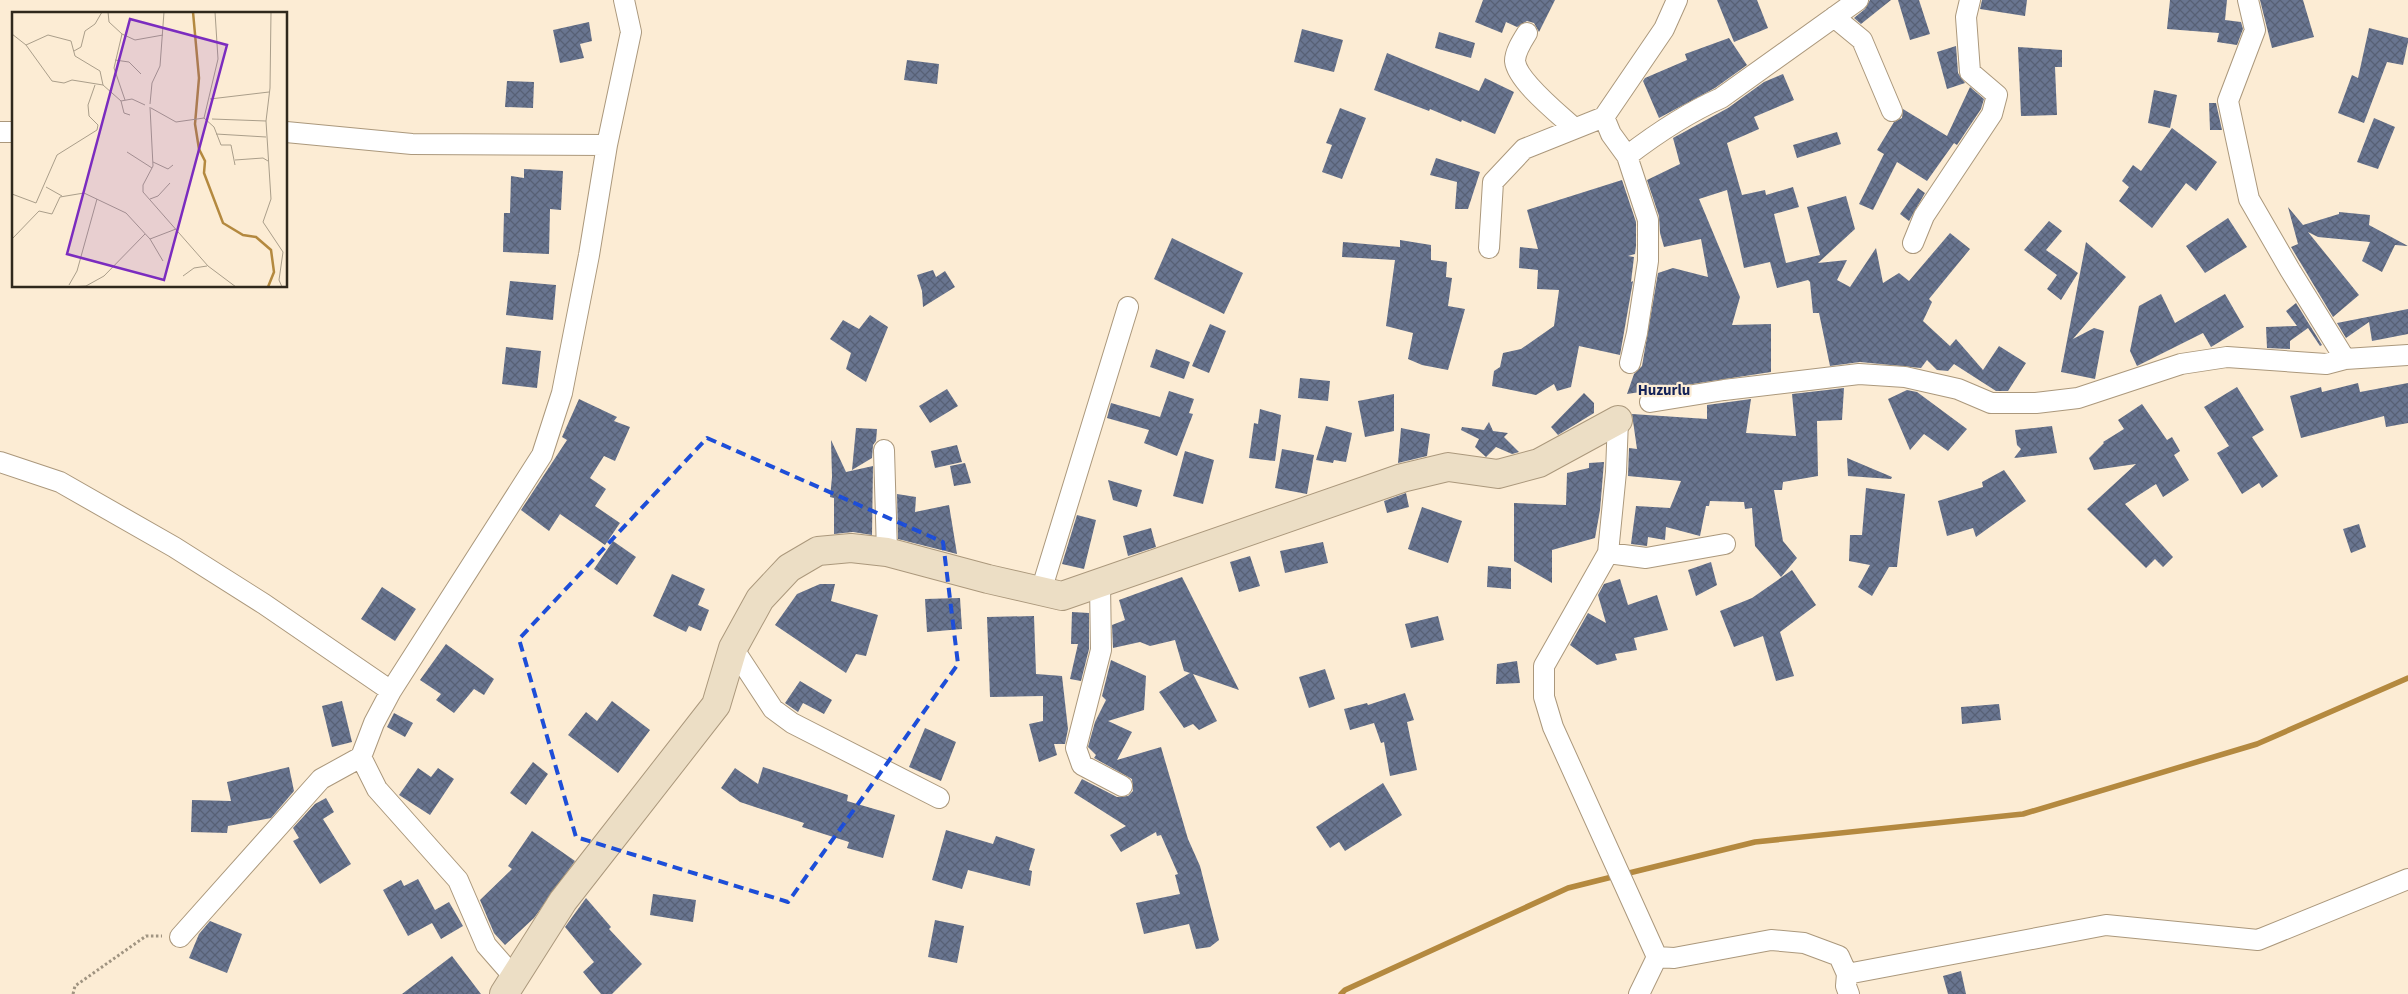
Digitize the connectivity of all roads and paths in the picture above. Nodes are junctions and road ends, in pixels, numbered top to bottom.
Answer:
1 (624, 0) edge
2 (1677, 0) edge
3 (1858, 0) edge
4 (1970, 0) edge
5 (2248, 0) edge
6 (1834, 17) junction
7 (1527, 33) dead end
8 (1892, 110) dead end
9 (1604, 117) junction
10 (1574, 128) junction
11 (288, 132) edge
12 (607, 146) junction
13 (1627, 156) junction
14 (1913, 243) dead end
15 (1489, 248) dead end
16 (1128, 307) dead end
17 (2408, 355) edge
18 (2345, 359) junction
19 (1630, 364) dead end
20 (1650, 402) dead end
21 (1618, 420) joint
22 (884, 450) dead end
23 (0, 462) edge
24 (1726, 544) dead end
25 (887, 552) junction
26 (1608, 553) junction
27 (1100, 584) junction
28 (1041, 591) junction
29 (733, 648) junction
30 (391, 692) junction
31 (361, 757) junction
32 (1122, 786) dead end
33 (939, 798) dead end
34 (2408, 879) edge
35 (180, 937) joint
36 (1657, 957) junction
37 (1848, 984) edge
38 (509, 986) edge
39 (73, 994) edge
40 (1639, 994) edge

1 - 12 street
2 - 9 street
3 - 6 street
4 - 14 street
5 - 18 street
6 - 8 street
6 - 13 street
7 - 10 street
9 - 10 street
9 - 13 street
10 - 15 street
11 - 12 street
12 - 30 street
13 - 19 street
16 - 28 street
17 - 18 street
18 - 20 street
21 - 26 street
21 - 27 street
22 - 25 street
23 - 30 street
24 - 26 street
25 - 28 street
25 - 29 street
26 - 36 street
27 - 28 street
27 - 32 street
29 - 33 street
29 - 38 street
30 - 31 street
31 - 35 street
31 - 38 street
34 - 37 street
35 - 39 path
36 - 37 street
36 - 40 street

